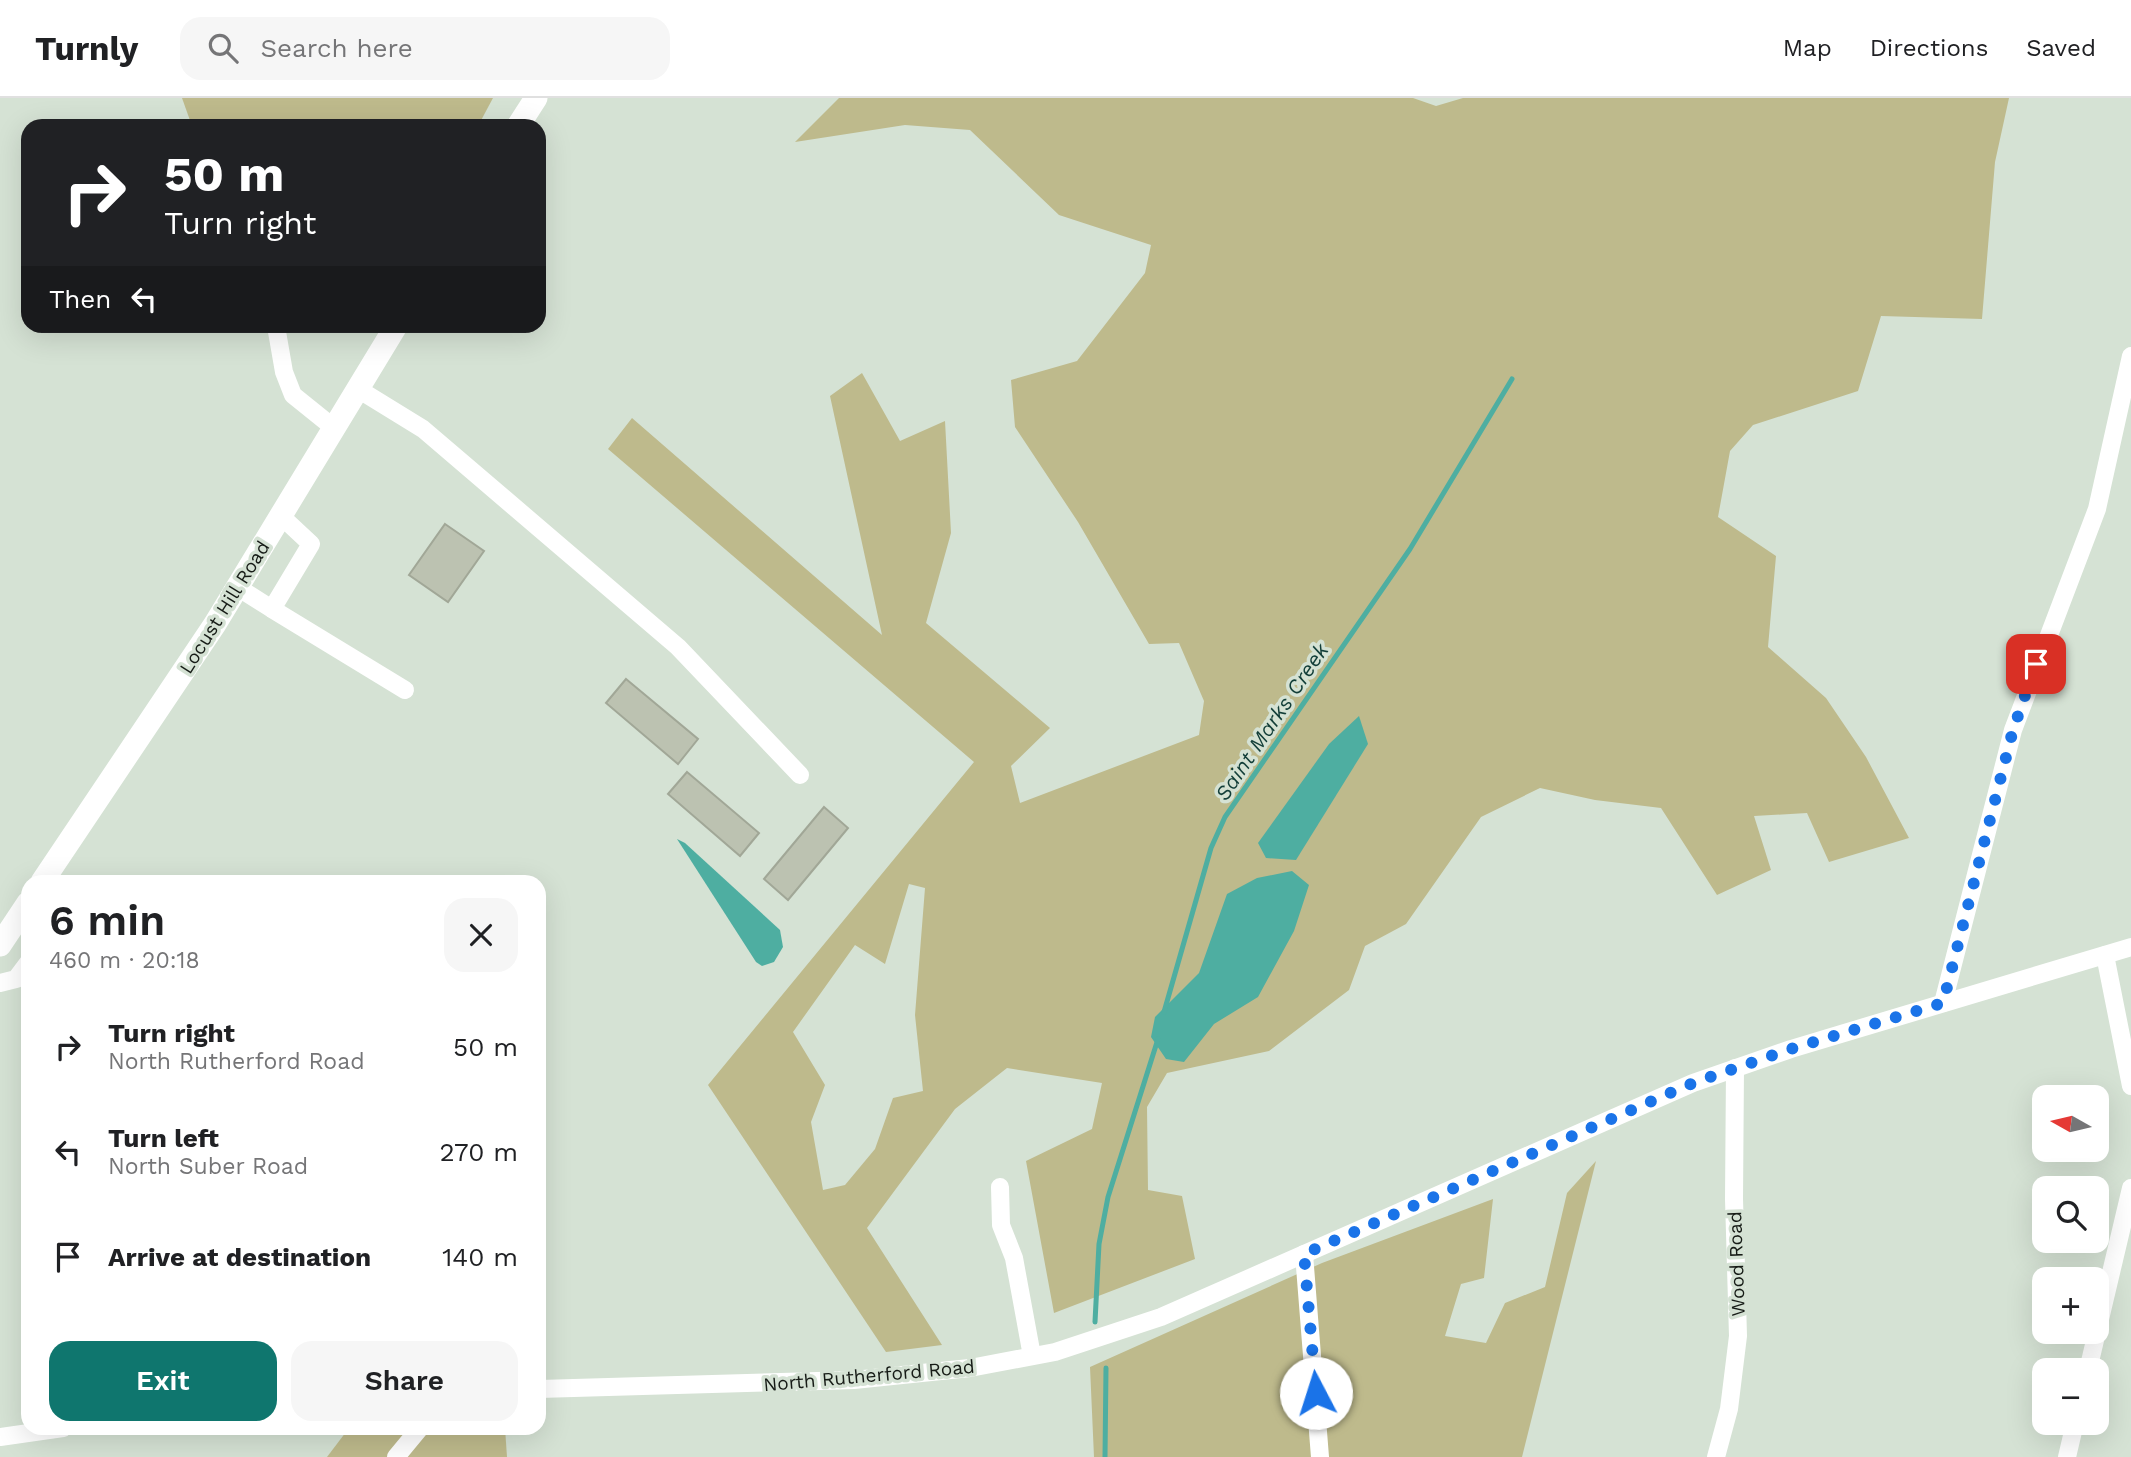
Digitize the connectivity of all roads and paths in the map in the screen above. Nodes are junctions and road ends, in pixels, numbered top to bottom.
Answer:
1 (536, 98) edge
2 (522, 119) edge
3 (277, 333) edge
4 (392, 333) edge
5 (2131, 356) edge
6 (358, 388) junction
7 (334, 428) junction
8 (281, 516) junction
9 (237, 587) junction
10 (272, 609) junction
11 (405, 690) dead end
12 (800, 775) dead end
13 (47, 875) edge
14 (21, 914) edge
15 (0, 945) edge
16 (2131, 947) edge
17 (2105, 955) junction
18 (21, 972) edge
19 (0, 983) edge
20 (1943, 1003) junction
21 (1735, 1068) junction
22 (2131, 1086) edge
23 (1000, 1187) dead end
24 (2131, 1188) edge
25 (1304, 1254) junction
26 (1032, 1356) junction
27 (2091, 1358) edge
28 (546, 1390) edge
29 (21, 1434) edge
30 (414, 1435) edge
31 (2072, 1435) edge
32 (0, 1437) edge
33 (396, 1457) edge
34 (1320, 1457) edge
35 (1716, 1457) edge
36 (2067, 1457) edge

1 - 2 main road
3 - 7 street
4 - 6 main road, Locust Hill Road
5 - 20 street
6 - 7 main road, Locust Hill Road
6 - 12 street
7 - 8 main road, Locust Hill Road
8 - 9 main road, Locust Hill Road
8 - 10 street
9 - 10 street
9 - 13 main road, Locust Hill Road
10 - 11 street
14 - 15 main road
16 - 17 street, North Rutherford Road
17 - 20 street, North Rutherford Road
17 - 22 street
18 - 19 street
20 - 21 street, North Rutherford Road
21 - 25 street, North Rutherford Road
21 - 35 street, Wood Road
23 - 26 street
24 - 27 street
25 - 26 street, North Rutherford Road
25 - 34 street
26 - 28 street, North Rutherford Road
29 - 32 street
30 - 33 street
31 - 36 street

